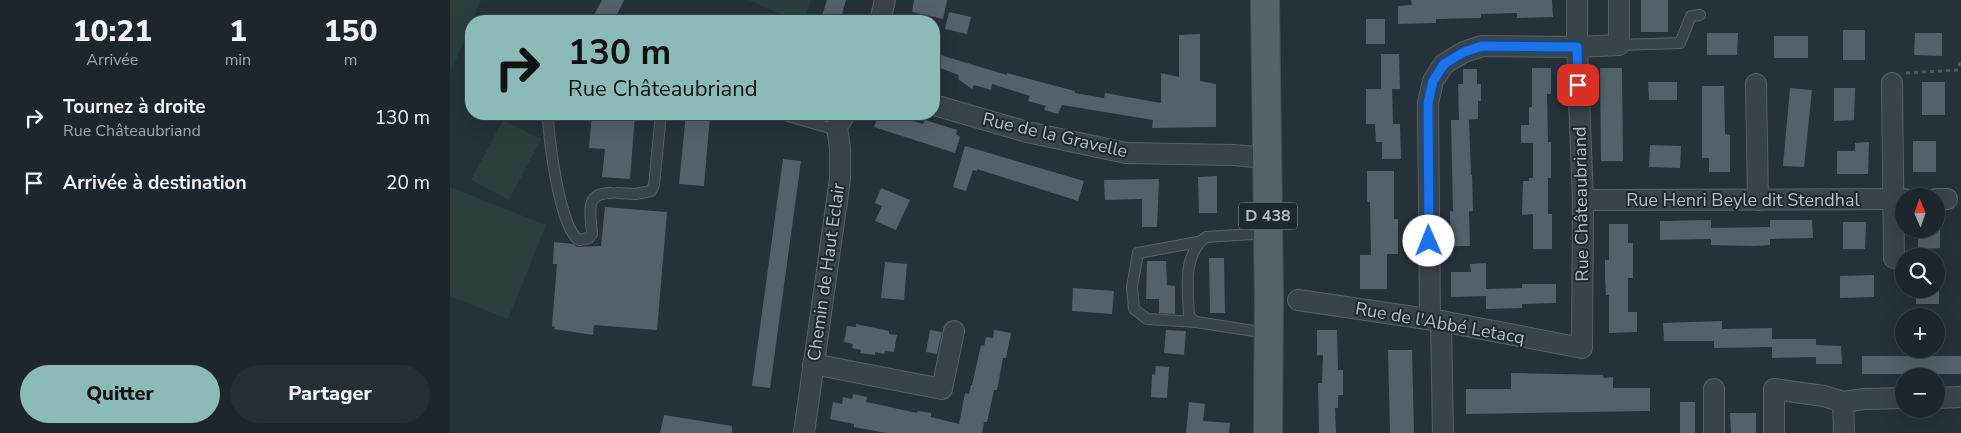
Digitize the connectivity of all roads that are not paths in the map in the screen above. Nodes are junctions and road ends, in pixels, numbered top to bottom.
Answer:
1 (885, 0) edge
2 (1265, 0) edge
3 (1577, 0) edge
4 (1618, 0) edge
5 (881, 15) edge
6 (1700, 15) dead end
7 (1619, 45) junction
8 (1577, 47) junction
9 (1892, 83) road end
10 (1756, 84) dead end
11 (940, 107) edge
12 (548, 120) edge
13 (660, 120) edge
14 (826, 120) edge
15 (841, 122) edge
16 (1267, 158) junction
17 (1898, 188) edge
18 (1895, 199) edge
19 (1582, 200) junction
20 (1758, 200) junction
21 (1268, 233) junction
22 (1896, 238) edge
23 (1198, 242) junction
24 (1894, 258) dead end
25 (1298, 300) dead end
26 (1436, 320) junction
27 (1196, 322) junction
28 (954, 331) dead end
29 (1269, 333) junction
30 (1582, 348) joint
31 (813, 364) junction
32 (1714, 389) dead end
33 (1961, 397) edge
34 (1895, 398) edge
35 (1945, 398) edge
36 (1843, 402) junction
37 (804, 433) edge
38 (1268, 433) edge
39 (1443, 433) edge
40 (1714, 433) edge
41 (1774, 433) edge
42 (1844, 433) edge

1 - 5 street
2 - 16 main road, D 438
3 - 8 street, Rue Châteaubriand
4 - 7 street
6 - 7 lane
7 - 8 street
8 - 19 street, Rue Châteaubriand
8 - 26 street
9 - 17 street
10 - 20 street
11 - 16 street, Rue de la Gravelle
12 - 13 lane
14 - 15 lane
15 - 31 street, Chemin de Haut Eclair
16 - 21 main road, D 438
18 - 20 street, Rue Henri Beyle dit Stendhal
19 - 20 street, Rue Henri Beyle dit Stendhal
19 - 30 street, Rue Châteaubriand
21 - 23 lane
21 - 29 main road, D 438
22 - 24 street
23 - 27 lane
23 - 27 lane
25 - 26 street, Rue de l'Abbé Letacq
26 - 30 street, Rue de l'Abbé Letacq
26 - 39 street
27 - 29 lane
28 - 31 street
29 - 38 main road, D 438
31 - 37 street, Chemin de Haut Eclair
32 - 40 street
33 - 35 street
34 - 36 street
36 - 41 street
36 - 42 street

